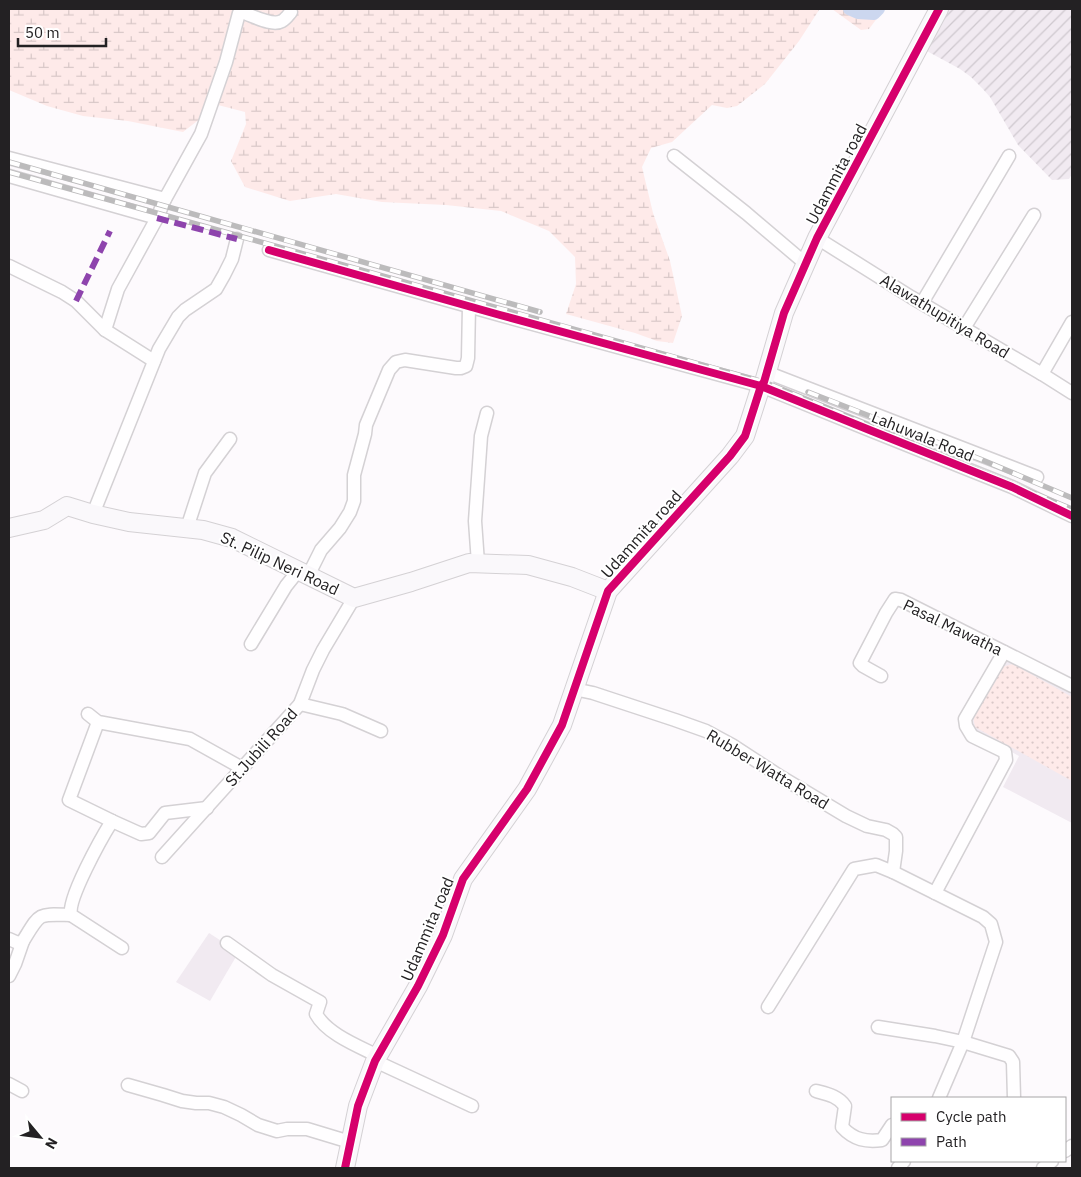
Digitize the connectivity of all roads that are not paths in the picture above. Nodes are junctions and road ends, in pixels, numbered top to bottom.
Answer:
1 (939, 9) edge
2 (291, 12) dead end
3 (674, 156) dead end
4 (1009, 156) dead end
5 (9, 158) edge
6 (9, 176) edge
7 (165, 199) junction
8 (1034, 215) dead end
9 (157, 218) junction
10 (817, 238) junction
11 (237, 239) dead end
12 (270, 250) dead end
13 (806, 264) junction
14 (9, 266) edge
15 (922, 303) junction
16 (470, 306) junction
17 (1072, 322) edge
18 (964, 328) junction
19 (105, 330) junction
20 (154, 361) junction
21 (1042, 374) junction
22 (764, 379) junction
23 (1072, 393) edge
24 (487, 413) dead end
25 (230, 439) dead end
26 (1037, 477) dead end
27 (93, 514) junction
28 (1072, 516) edge
29 (9, 528) edge
30 (187, 528) junction
31 (478, 563) junction
32 (303, 573) junction
33 (608, 591) junction
34 (354, 598) junction
35 (251, 644) dead end
36 (1004, 652) junction
37 (881, 676) dead end
38 (1072, 686) edge
39 (574, 689) junction
40 (300, 704) junction
41 (381, 731) dead end
42 (242, 768) junction
43 (207, 808) junction
44 (112, 821) junction
45 (162, 857) dead end
46 (893, 872) junction
47 (935, 893) junction
48 (71, 915) junction
49 (9, 939) edge
50 (23, 941) junction
51 (227, 943) dead end
52 (122, 948) dead end
53 (9, 976) edge
54 (768, 1007) dead end
55 (878, 1027) dead end
56 (963, 1042) junction
57 (376, 1059) junction
58 (9, 1084) edge
59 (128, 1085) dead end
60 (22, 1091) dead end
61 (816, 1091) dead end
62 (939, 1097) edge
63 (1014, 1097) edge
64 (472, 1106) dead end
65 (891, 1126) edge
66 (350, 1142) junction
67 (345, 1168) edge

1 - 10 street, Udammita road
2 - 7 street
3 - 13 street
4 - 15 street
5 - 7 street
6 - 9 street
7 - 9 street
8 - 18 street
9 - 19 street
10 - 13 street, Udammita road
10 - 15 street, Alawathupitiya Road
11 - 20 street
12 - 16 street
13 - 22 street, Udammita road
14 - 19 street
15 - 18 street, Alawathupitiya Road
16 - 22 street
16 - 32 street
17 - 21 street
18 - 21 street, Alawathupitiya Road
19 - 20 street
20 - 27 street
21 - 23 street, Alawathupitiya Road
22 - 26 street
22 - 28 street, Lahuwala Road
22 - 33 street, Udammita road
24 - 31 street
25 - 30 street
27 - 29 street, St. Pilip Neri Road
27 - 30 street, St. Pilip Neri Road
30 - 32 street, St. Pilip Neri Road
31 - 33 street, St. Pilip Neri Road
31 - 34 street, St. Pilip Neri Road
32 - 34 street, St. Pilip Neri Road
32 - 35 street
33 - 39 street, Udammita road
34 - 40 street, St.Jubili Road
36 - 37 street, Pasal Mawatha
36 - 38 street, Pasal Mawatha
36 - 47 street
39 - 46 street, Rubber Watta Road
39 - 57 street, Udammita road
40 - 41 street
40 - 42 street, St.Jubili Road
42 - 43 street, St.Jubili Road
42 - 44 street
43 - 44 street
43 - 45 street, St.Jubili Road
44 - 48 street
46 - 47 street
46 - 54 street
47 - 56 street
48 - 50 street
48 - 52 street
49 - 50 street
50 - 53 street
51 - 57 street
55 - 56 street
56 - 62 street
56 - 63 street
57 - 64 street
57 - 66 street, Udammita road
58 - 60 street
59 - 66 street
61 - 65 street
66 - 67 street, Udammita road

